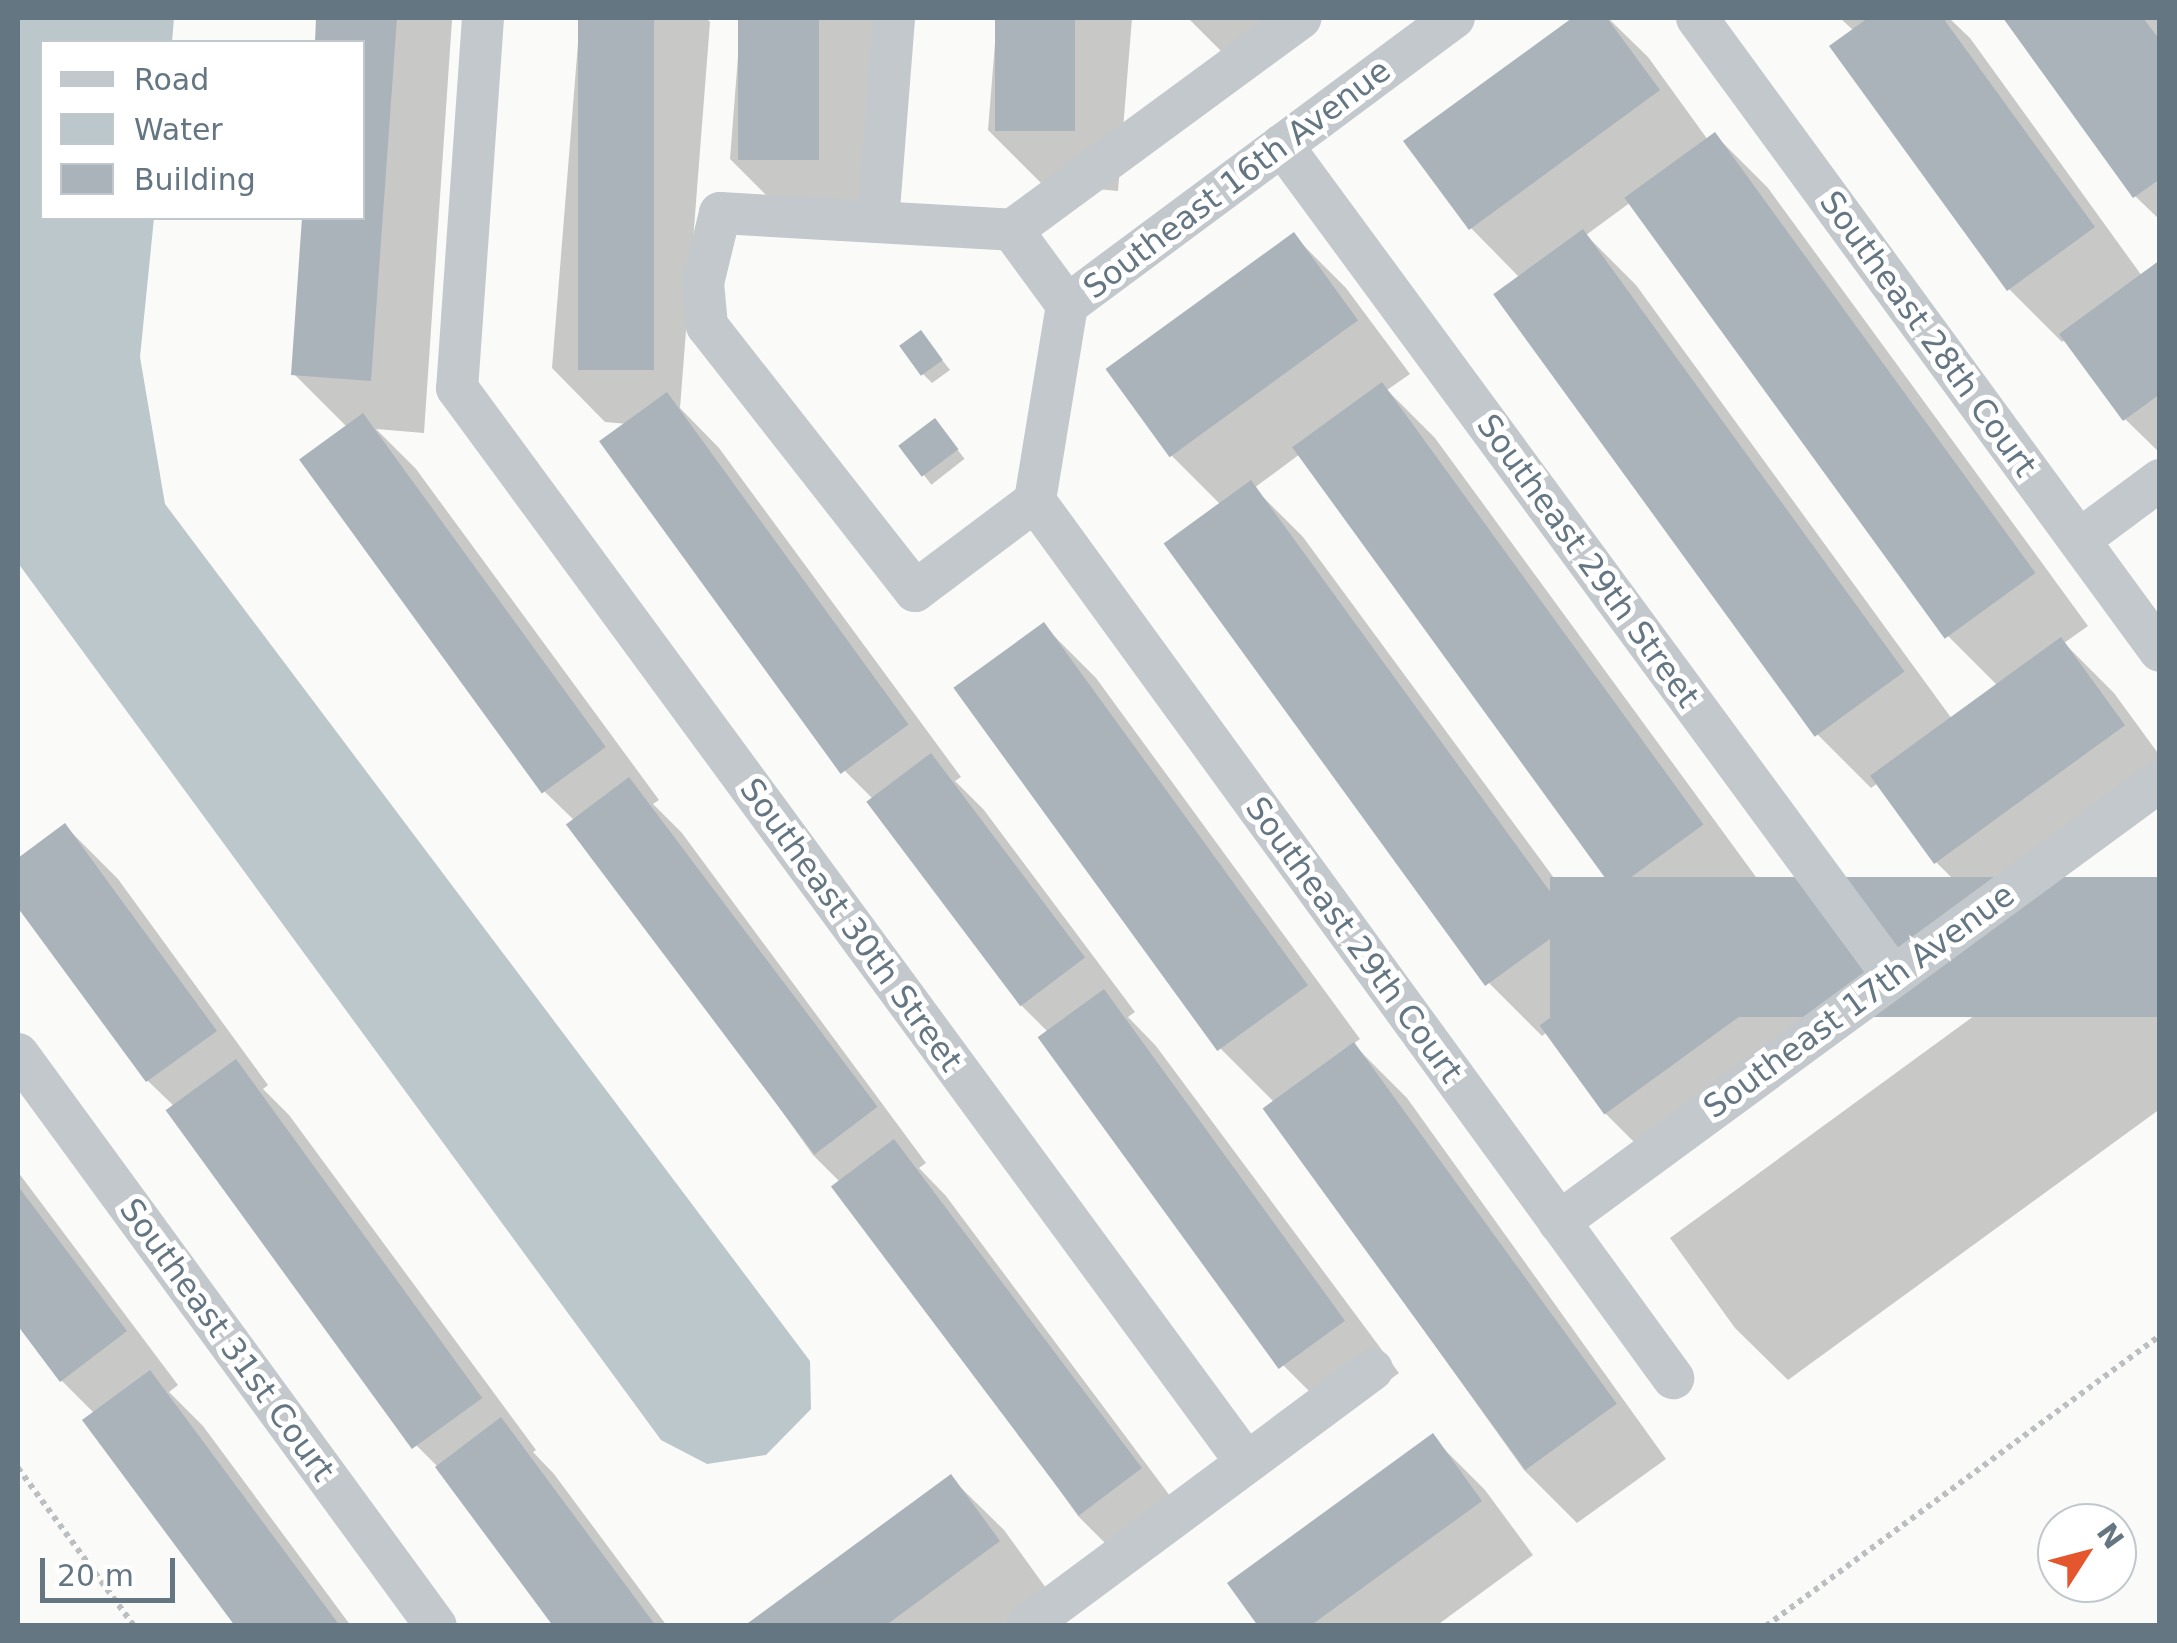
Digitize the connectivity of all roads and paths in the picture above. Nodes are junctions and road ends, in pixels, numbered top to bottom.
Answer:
1 (483, 18) edge
2 (894, 18) edge
3 (1301, 18) edge
4 (1454, 18) edge
5 (1697, 18) edge
6 (1282, 145) junction
7 (878, 222) junction
8 (1012, 230) junction
9 (1068, 305) junction
10 (2160, 480) edge
11 (1035, 501) junction
12 (2079, 540) junction
13 (2160, 650) edge
14 (2160, 781) edge
15 (1893, 976) junction
16 (18, 1054) edge
17 (1559, 1222) junction
18 (2160, 1336) edge
19 (1372, 1370) dead end
20 (1673, 1378) dead end
21 (1246, 1462) junction
22 (18, 1468) edge
23 (134, 1626) edge
24 (436, 1626) edge
25 (1027, 1626) edge
26 (1766, 1626) edge

1 - 21 street, Southeast 30th Street
2 - 7 street
3 - 8 street
4 - 6 street, Southeast 16th Avenue
5 - 12 street, Southeast 28th Court
6 - 9 street, Southeast 16th Avenue
6 - 15 street, Southeast 29th Street
7 - 8 street
7 - 11 street
8 - 9 street, Southeast 16th Avenue
9 - 11 street, Southeast 16th Avenue
10 - 12 street
11 - 17 street, Southeast 29th Court
12 - 13 street, Southeast 28th Court
14 - 15 street, Southeast 17th Avenue
15 - 17 street, Southeast 17th Avenue
16 - 24 street, Southeast 31st Court
17 - 20 street, Southeast 29th Court
18 - 26 path
19 - 21 street
21 - 25 street
22 - 23 path

